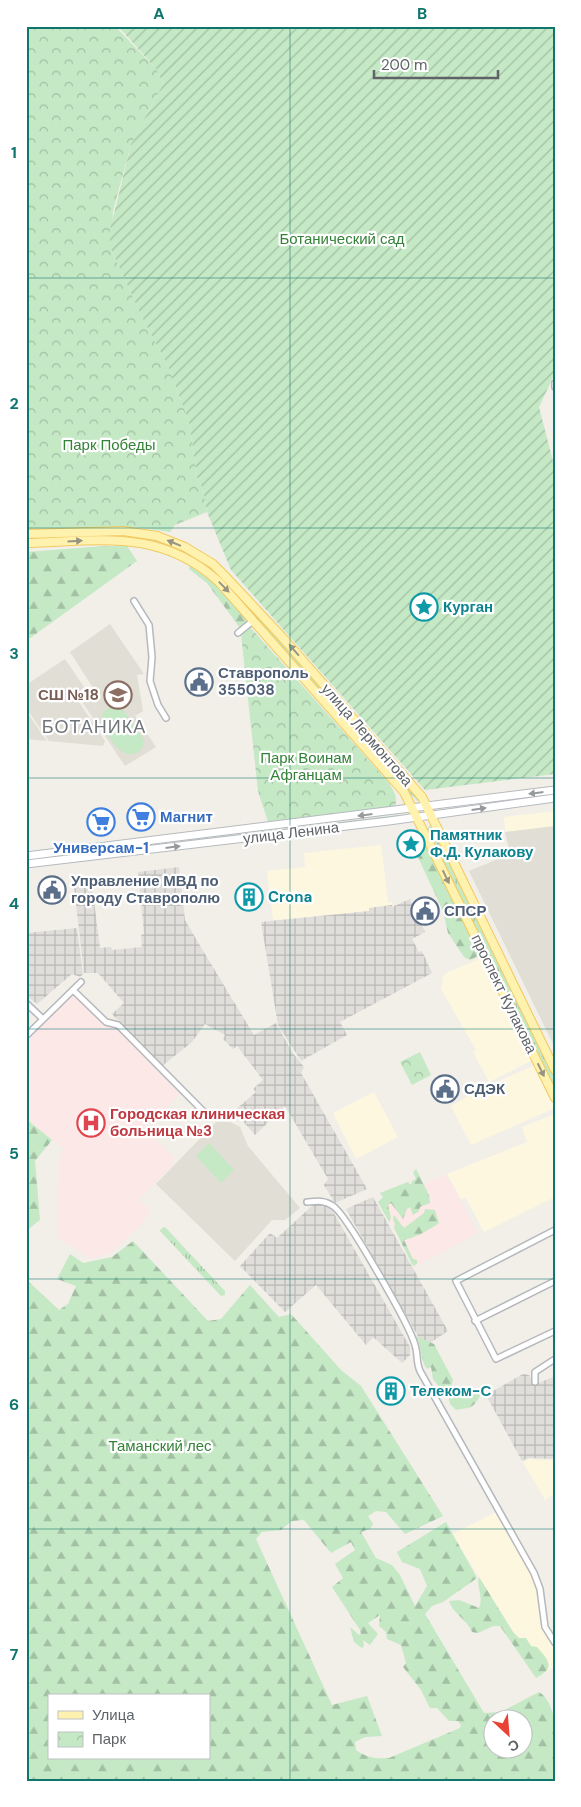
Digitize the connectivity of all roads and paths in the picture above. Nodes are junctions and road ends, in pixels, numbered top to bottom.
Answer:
1 (26, 534) edge
2 (26, 543) edge
3 (134, 601) dead end
4 (254, 620) junction
5 (238, 633) dead end
6 (325, 686) junction
7 (318, 693) junction
8 (166, 718) dead end
9 (555, 790) edge
10 (555, 798) edge
11 (428, 807) junction
12 (413, 809) junction
13 (431, 815) junction
14 (417, 817) junction
15 (26, 856) edge
16 (26, 864) edge
17 (81, 982) dead end
18 (73, 990) junction
19 (26, 1003) edge
20 (44, 1019) junction
21 (26, 1036) edge
22 (555, 1070) edge
23 (555, 1098) edge
24 (229, 1117) dead end
25 (307, 1202) dead end
26 (555, 1230) edge
27 (555, 1281) edge
28 (475, 1321) junction
29 (555, 1331) edge
30 (555, 1359) edge
31 (535, 1382) dead end
32 (555, 1642) edge

6 -> 1 main road, улица Лермонтова
2 -> 4 main road, улица Лермонтова
3 - 8 street
4 - 5 street
4 - 7 main road, улица Лермонтова
6 - 7 main road
6 - 11 main road, улица Лермонтова
7 - 12 main road, улица Лермонтова
9 -> 11 main road, улица Ленина
13 -> 10 main road, улица Ленина
11 - 12 main road, улица Ленина
11 - 13 main road, проспект Кулакова
12 - 14 main road, проспект Кулакова
12 -> 15 main road, улица Ленина
13 - 14 main road, улица Ленина
13 - 22 main road, проспект Кулакова
16 -> 14 main road, улица Ленина
14 -> 23 main road, проспект Кулакова
17 - 18 street
18 - 20 street
18 - 24 street
19 - 20 street
20 - 21 street
25 - 32 street
26 - 28 street
27 - 28 street
28 - 29 street
30 - 31 street

